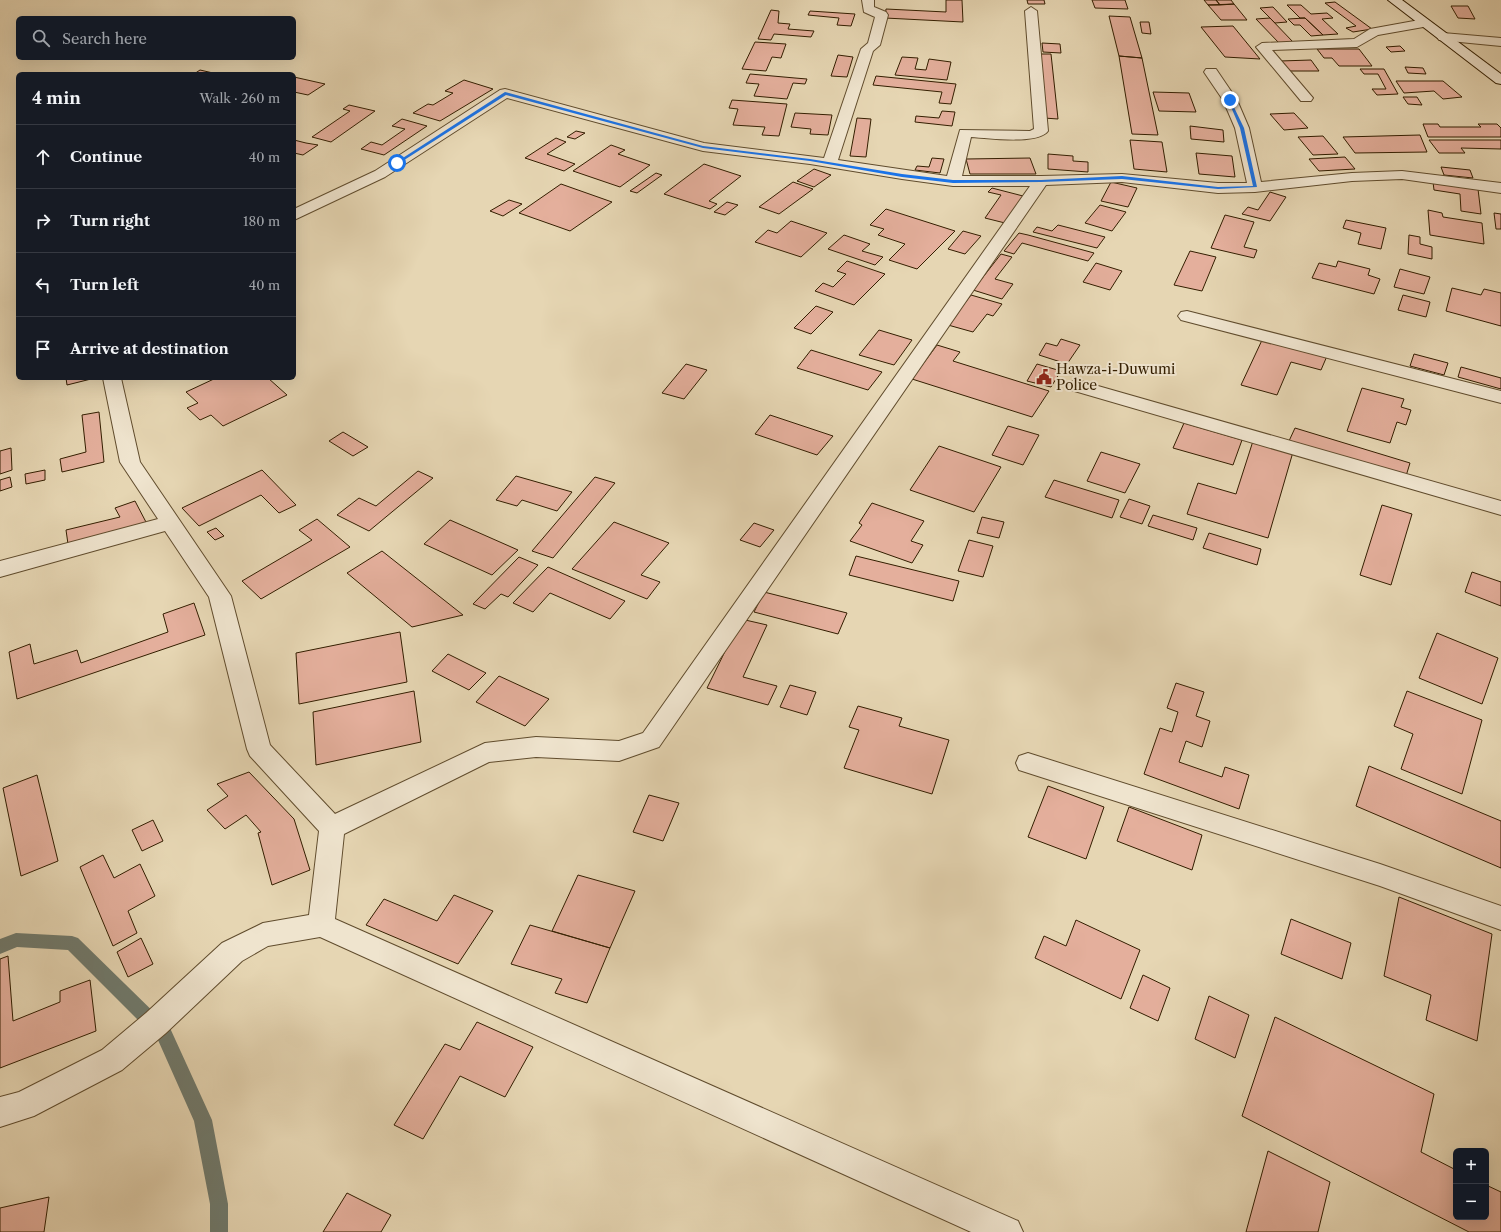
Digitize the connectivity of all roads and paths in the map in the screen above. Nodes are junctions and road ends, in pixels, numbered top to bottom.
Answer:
1 (868, 0) edge
2 (1394, 0) edge
3 (1031, 11) dead end
4 (1425, 23) junction
5 (1443, 37) junction
6 (1501, 42) edge
7 (1211, 72) dead end
8 (1501, 80) edge
9 (1306, 98) dead end
10 (830, 163) junction
11 (953, 181) junction
12 (1041, 181) junction
13 (1255, 187) junction
14 (1501, 188) edge
15 (296, 214) edge
16 (1187, 316) dead end
17 (112, 380) edge
18 (1077, 386) dead end
19 (1501, 397) edge
20 (1501, 508) edge
21 (170, 522) junction
22 (0, 569) edge
23 (1028, 763) dead end
24 (332, 828) junction
25 (1501, 918) edge
26 (321, 925) junction
27 (0, 1112) edge
28 (1007, 1232) edge

1 - 10 street
2 - 4 street
3 - 11 street
4 - 5 street
4 - 9 street
5 - 6 street
5 - 8 street
7 - 13 street
10 - 11 street
10 - 15 street
11 - 12 street
12 - 13 street
12 - 24 street
13 - 14 street
16 - 19 street
17 - 21 street
18 - 20 street
21 - 22 street
21 - 24 street
23 - 25 street
24 - 26 street
26 - 27 street
26 - 28 street

